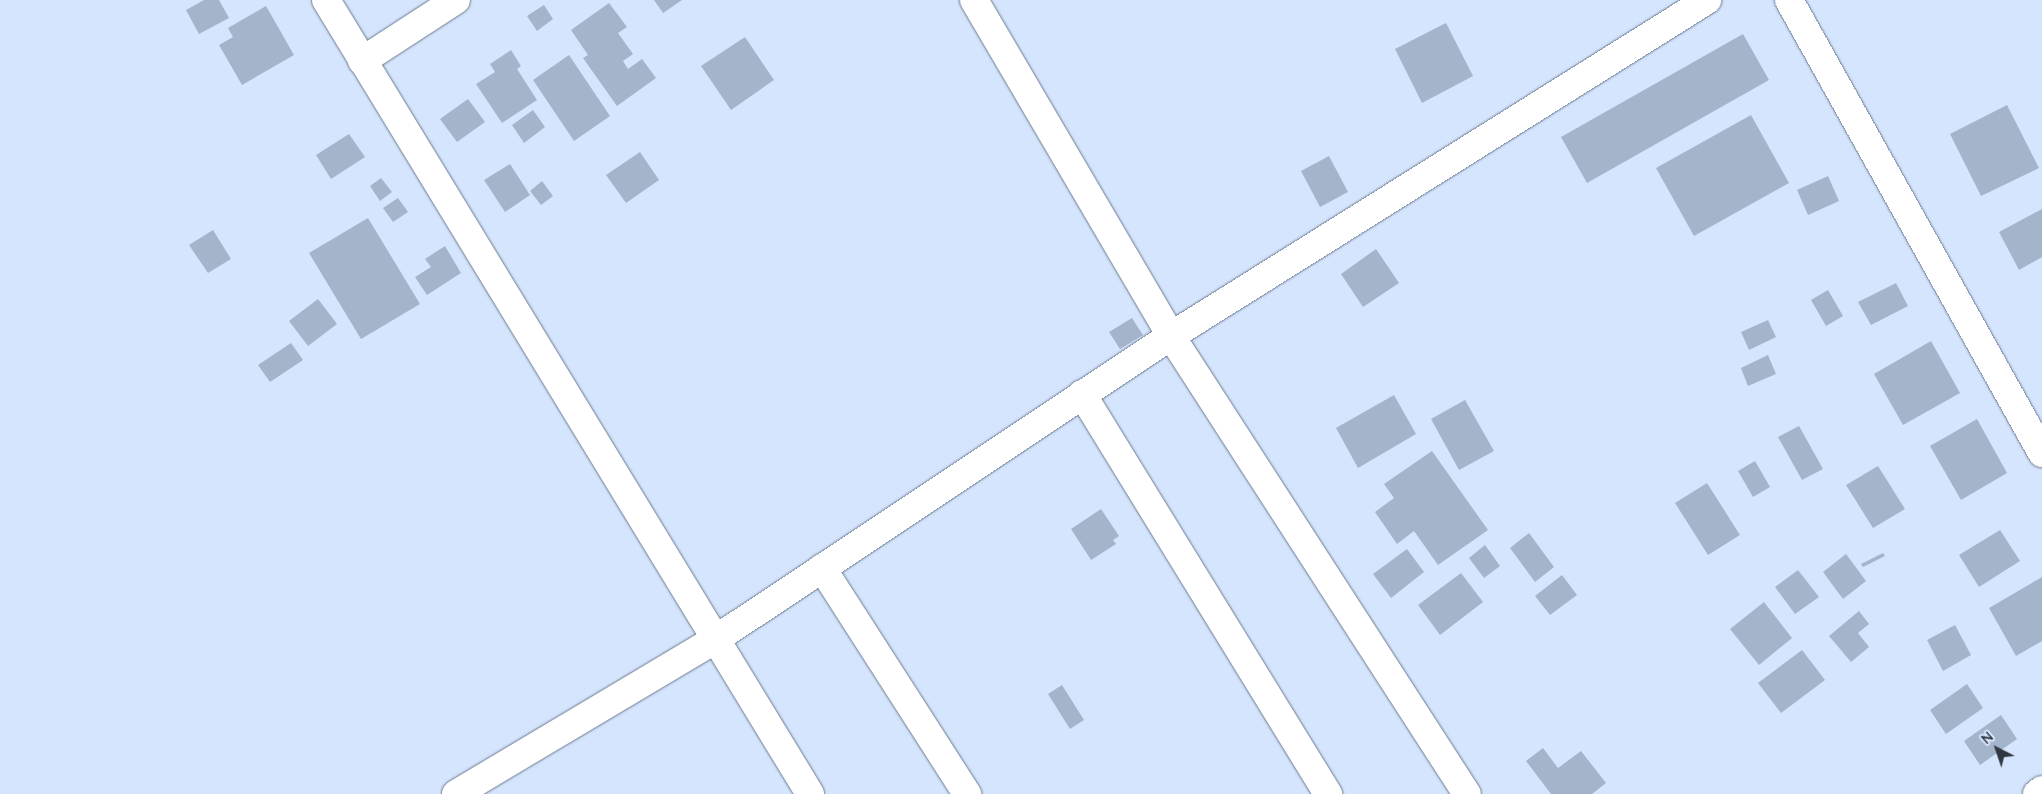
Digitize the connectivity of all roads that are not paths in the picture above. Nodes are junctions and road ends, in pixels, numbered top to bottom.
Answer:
1 (326, 0) edge
2 (456, 0) edge
3 (974, 0) edge
4 (1707, 0) edge
5 (1789, 0) edge
6 (362, 60) junction
7 (1171, 336) junction
8 (1082, 394) junction
9 (2042, 453) edge
10 (822, 568) junction
11 (716, 639) junction
12 (2042, 790) edge
13 (456, 794) edge
14 (810, 794) edge
15 (967, 794) edge
16 (1328, 794) edge
17 (1467, 794) edge
18 (2037, 794) edge

1 - 6 street
2 - 6 street
3 - 7 street
4 - 7 street
5 - 9 street
6 - 11 street
7 - 8 street
7 - 17 street
8 - 10 street
8 - 16 street
10 - 11 street
10 - 15 street
11 - 13 street
11 - 14 street
12 - 18 street

